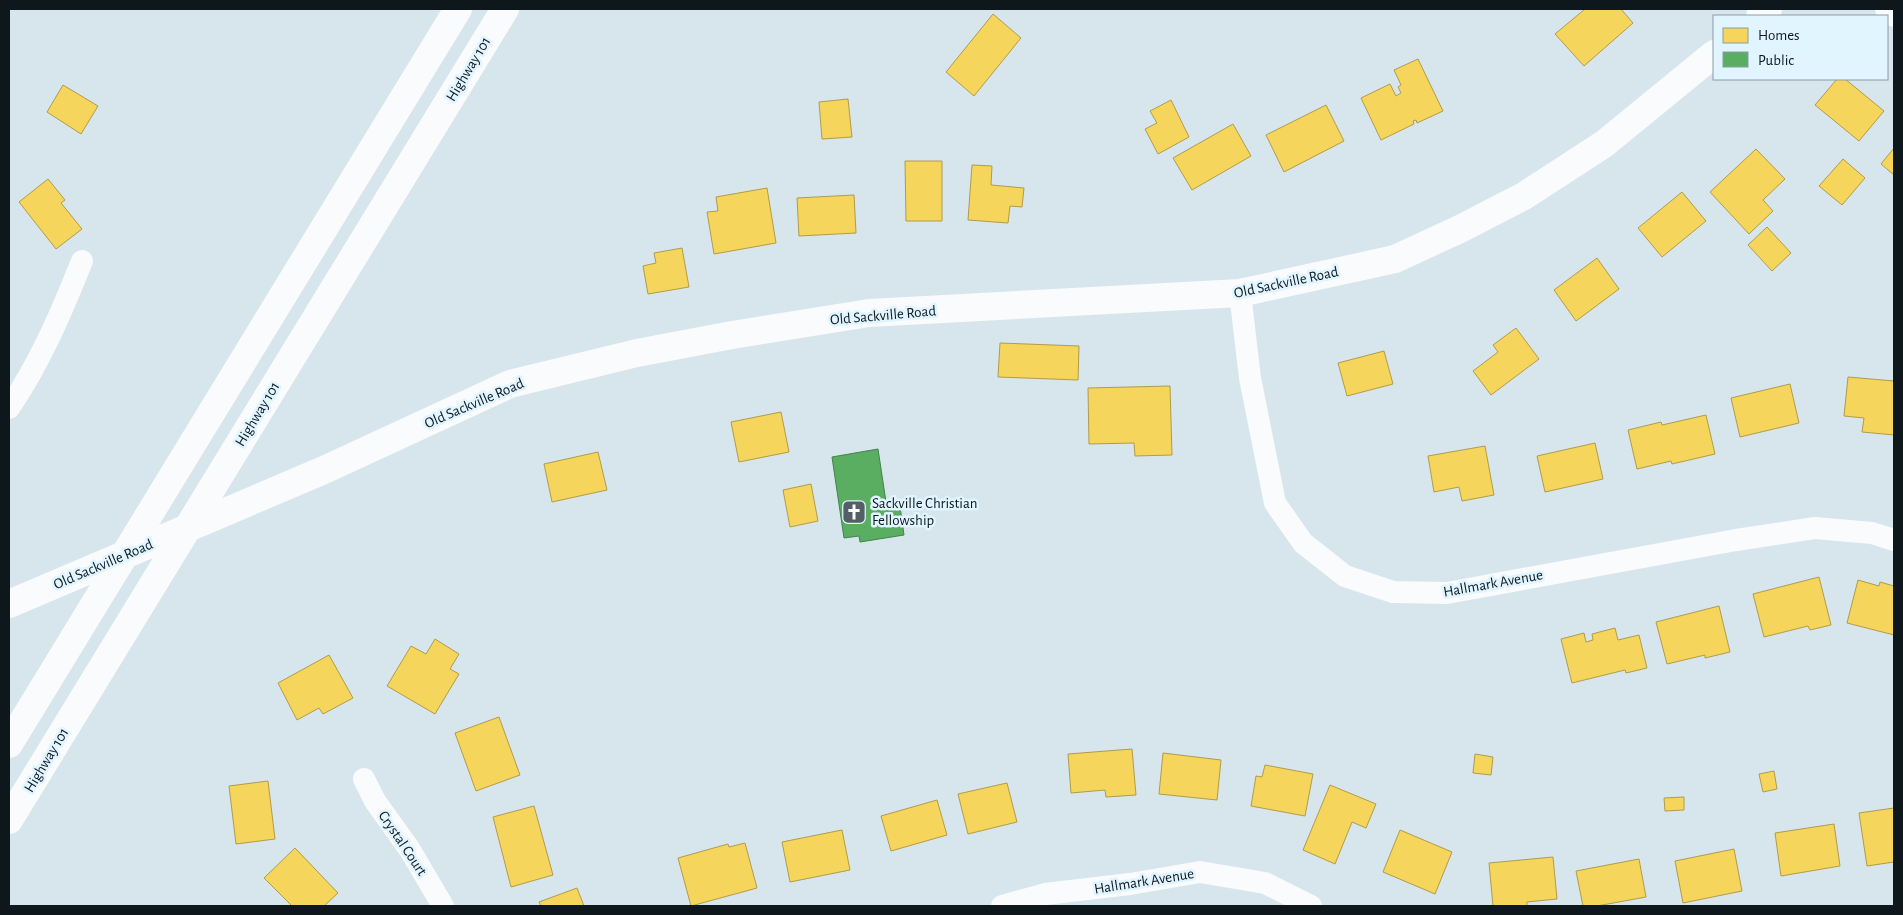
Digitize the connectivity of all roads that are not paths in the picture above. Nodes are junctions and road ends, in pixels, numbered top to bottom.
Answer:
1 (458, 9) edge
2 (505, 9) edge
3 (1886, 9) edge
4 (1894, 16) edge
5 (1713, 55) edge
6 (82, 260) dead end
7 (1240, 293) junction
8 (9, 408) edge
9 (1894, 540) edge
10 (9, 604) edge
11 (9, 744) edge
12 (364, 779) dead end
13 (9, 820) edge
14 (443, 906) edge
15 (1002, 906) edge
16 (1311, 906) edge

1 - 11 main road
2 - 13 main road, Highway 101
3 - 4 street
5 - 7 main road, Old Sackville Road
6 - 8 street
7 - 9 street, Hallmark Avenue
7 - 10 main road, Old Sackville Road
12 - 14 street, Crystal Court
15 - 16 street, Hallmark Avenue

